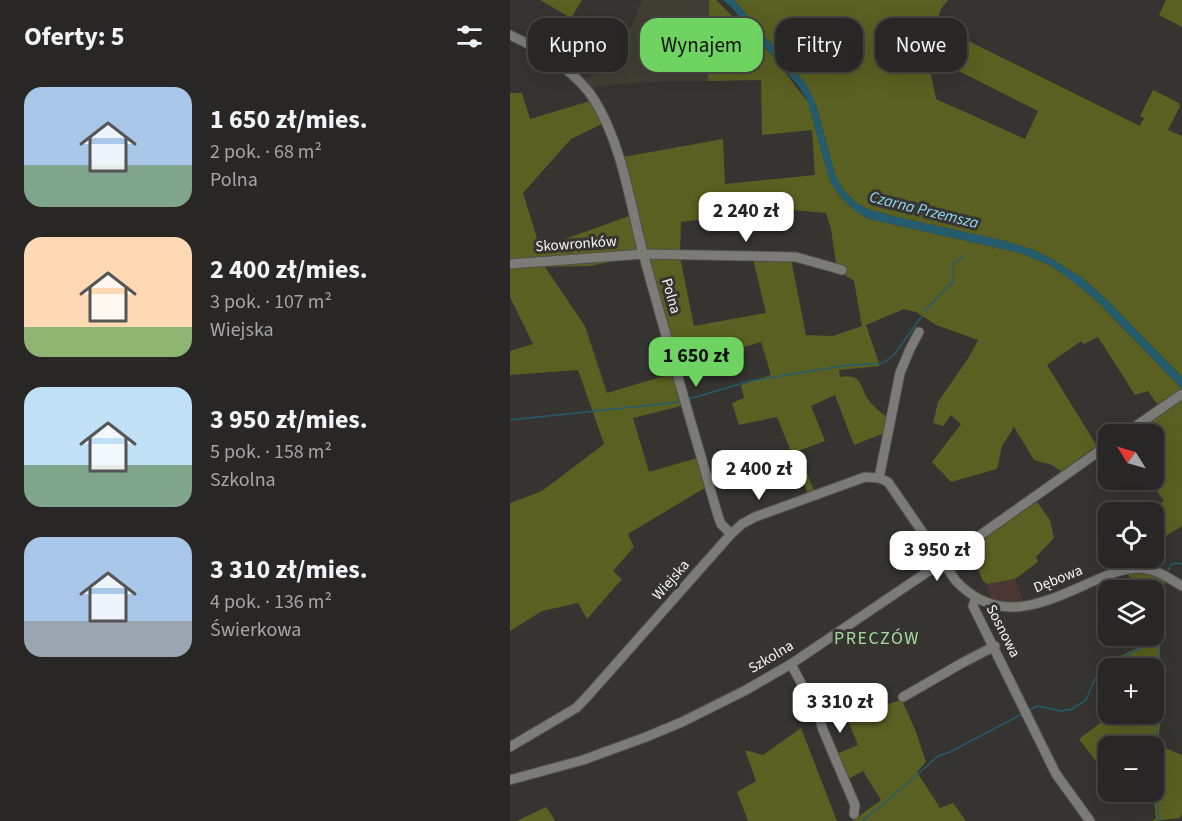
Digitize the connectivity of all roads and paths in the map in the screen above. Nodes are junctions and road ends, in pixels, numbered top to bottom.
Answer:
1 (510, 35) edge
2 (644, 254) junction
3 (510, 264) edge
4 (842, 270) dead end
5 (920, 332) dead end
6 (1182, 394) edge
7 (1139, 424) edge
8 (1098, 452) edge
9 (879, 478) junction
10 (731, 534) junction
11 (942, 562) junction
12 (1182, 586) edge
13 (976, 597) junction
14 (995, 646) junction
15 (790, 664) junction
16 (903, 697) dead end
17 (510, 747) edge
18 (510, 780) edge
19 (854, 814) dead end
20 (1090, 821) edge

1 - 2 street, Polna
2 - 3 street, Skowronków
2 - 4 street, Skowronków
2 - 10 street, Polna
5 - 9 street
6 - 7 street
8 - 11 street, Szkolna
9 - 10 street, Wiejska
9 - 11 street, Sosnowa
10 - 17 street, Wiejska
11 - 13 street, Sosnowa
11 - 15 street, Szkolna
12 - 13 street, Dębowa
13 - 14 street, Sosnowa
14 - 16 street
14 - 20 street, Sosnowa
15 - 18 street, Szkolna
15 - 19 street

